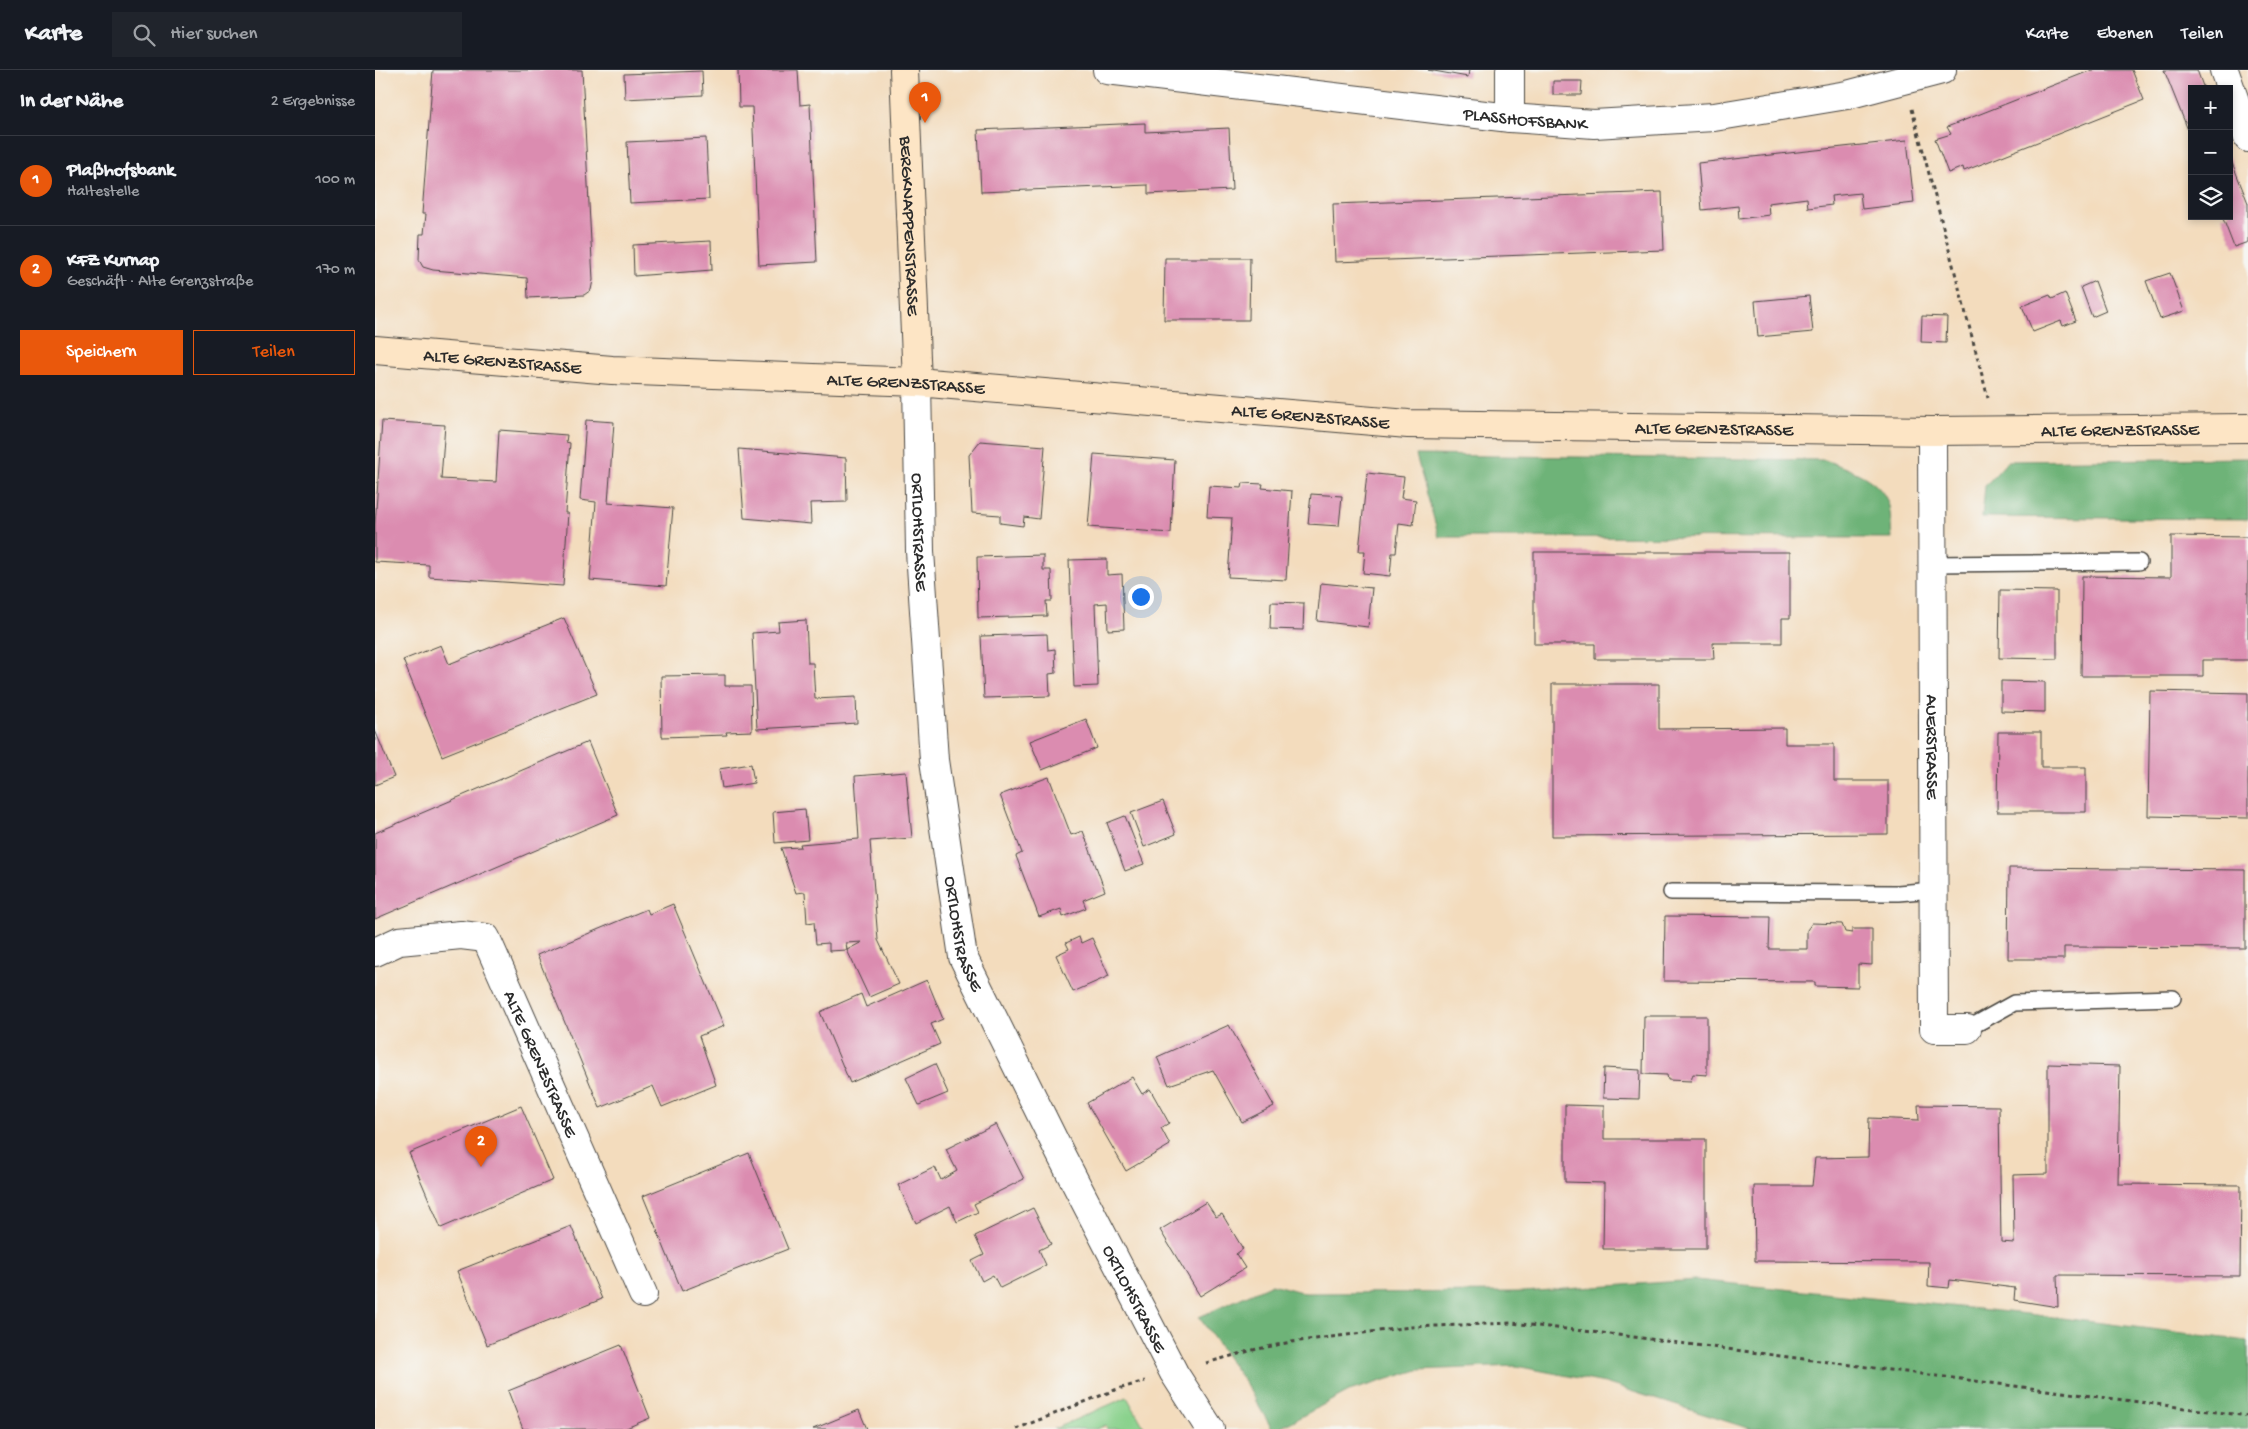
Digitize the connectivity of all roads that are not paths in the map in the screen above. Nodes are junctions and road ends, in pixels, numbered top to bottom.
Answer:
1 (904, 70) edge
2 (1107, 70) edge
3 (1510, 70) edge
4 (1942, 70) edge
5 (2224, 70) edge
6 (1510, 118) junction
7 (2248, 138) edge
8 (375, 350) edge
9 (917, 382) junction
10 (2248, 428) edge
11 (1932, 432) junction
12 (2139, 562) dead end
13 (1933, 564) junction
14 (1933, 890) junction
15 (1671, 892) dead end
16 (375, 952) edge
17 (2173, 998) dead end
18 (1967, 1029) joint
19 (643, 1294) dead end
20 (1211, 1429) edge

1 - 9 street, BERGKNAPPENSTRASSE
2 - 6 street, PLASSHOFSBANK
3 - 6 street
4 - 6 street, PLASSHOFSBANK
5 - 7 street
8 - 9 street, ALTE GRENZSTRASSE
9 - 11 street, ALTE GRENZSTRASSE
9 - 20 street, ORTLOHSTRASSE
10 - 11 street, ALTE GRENZSTRASSE
11 - 13 street, AUERSTRASSE
12 - 13 lane
13 - 14 street, AUERSTRASSE
14 - 15 lane
14 - 18 street, AUERSTRASSE
16 - 19 street, ALTE GRENZSTRASSE
17 - 18 lane

